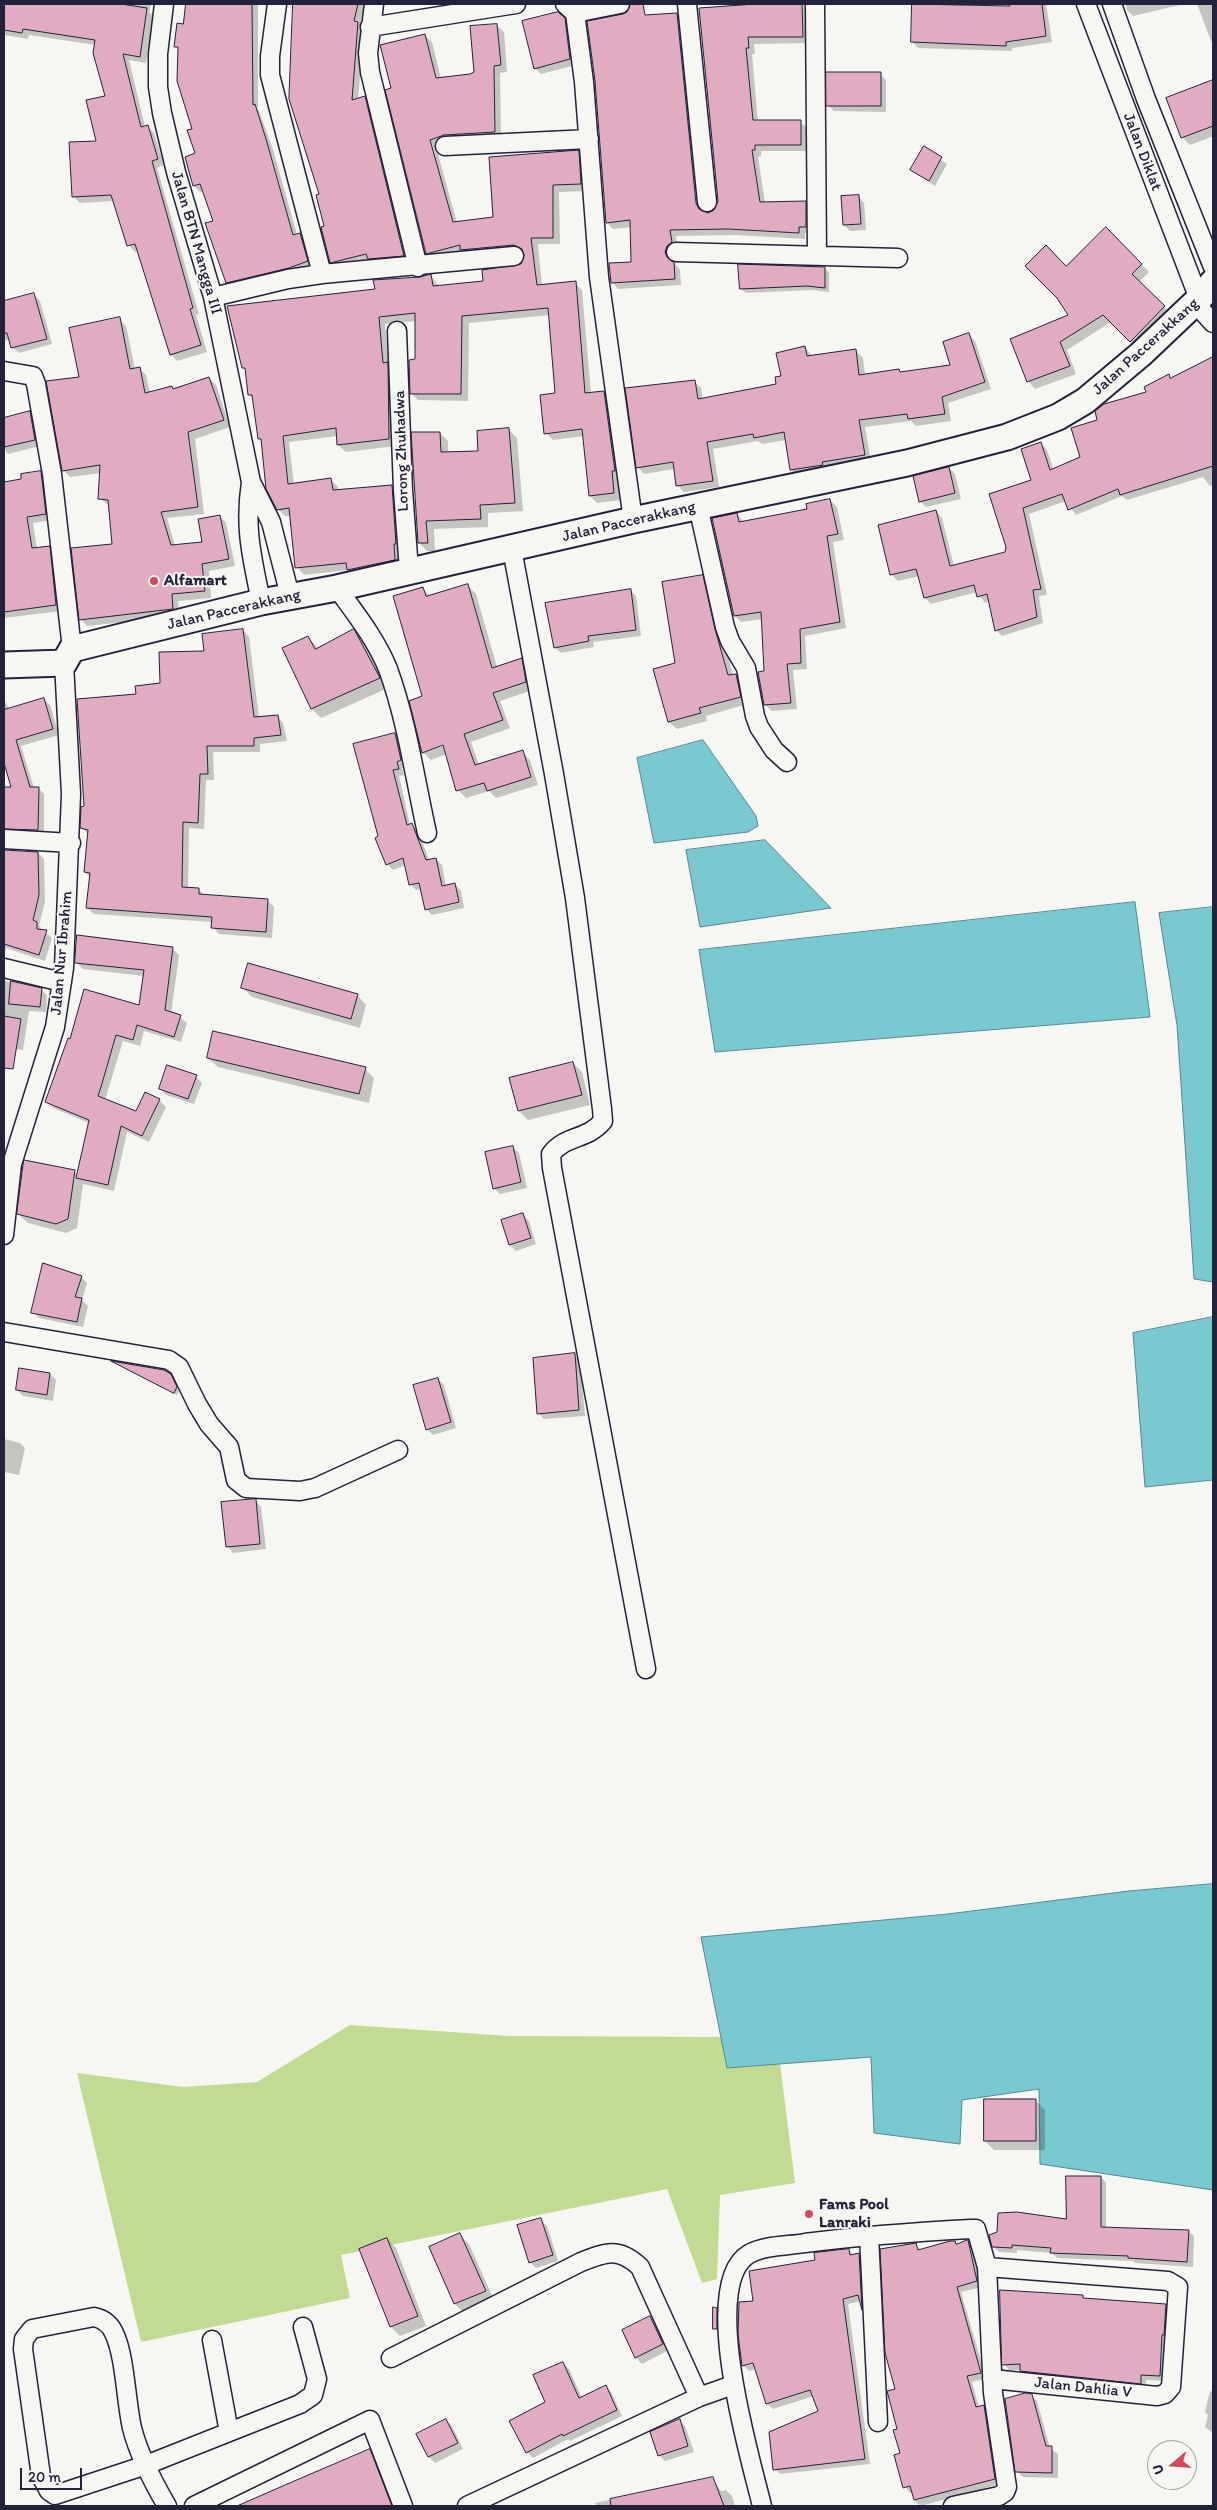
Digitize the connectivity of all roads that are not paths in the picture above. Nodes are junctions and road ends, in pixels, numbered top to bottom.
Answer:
1 (164, 4) edge
2 (277, 4) edge
3 (374, 4) edge
4 (516, 4) edge
5 (620, 4) edge
6 (687, 4) edge
7 (814, 4) edge
8 (1086, 4) edge
9 (1112, 4) edge
10 (570, 9) edge
11 (370, 27) junction
12 (1146, 99) junction
13 (1125, 108) junction
14 (589, 139) junction
15 (445, 146) dead end
16 (707, 202) dead end
17 (676, 252) dead end
18 (514, 256) dead end
19 (818, 256) junction
20 (898, 258) dead end
21 (418, 267) junction
22 (1213, 267) edge
23 (322, 274) junction
24 (1202, 295) edge
25 (213, 297) junction
26 (1213, 323) edge
27 (397, 331) dead end
28 (4, 371) edge
29 (251, 482) junction
30 (698, 506) junction
31 (632, 520) junction
32 (512, 549) junction
33 (409, 570) junction
34 (337, 588) junction
35 (290, 596) junction
36 (261, 602) junction
37 (68, 656) junction
38 (4, 665) edge
39 (787, 762) dead end
40 (426, 833) dead end
41 (4, 838) edge
42 (71, 843) junction
43 (4, 968) edge
44 (62, 982) junction
45 (8, 1163) edge
46 (4, 1235) edge
47 (4, 1332) edge
48 (398, 1450) dead end
49 (646, 1669) dead end
50 (869, 2235) junction
51 (986, 2267) junction
52 (303, 2327) dead end
53 (212, 2340) dead end
54 (391, 2358) dead end
55 (992, 2379) junction
56 (733, 2385) junction
57 (699, 2397) junction
58 (878, 2422) dead end
59 (229, 2432) junction
60 (146, 2466) junction
61 (166, 2506) edge
62 (194, 2506) edge
63 (403, 2506) edge
64 (467, 2506) edge
65 (762, 2506) edge
66 (953, 2506) edge

1 - 25 street, Jalan BTN Mangga III
2 - 23 street
3 - 11 street
4 - 11 street
5 - 10 street
6 - 16 street
7 - 19 street
8 - 13 street, Jalan Diklat
9 - 12 street, Jalan Diklat
10 - 14 street
11 - 21 street
12 - 13 street
12 - 22 street, Jalan Diklat
13 - 24 street, Jalan Diklat
14 - 15 street
14 - 31 street
17 - 19 street
18 - 21 street
19 - 20 street
21 - 23 street
23 - 25 street
24 - 26 street
24 - 30 main road, Jalan Paccerakkang
25 - 29 street, Jalan BTN Mangga III
27 - 33 street, Lorong Zhuhadwa
28 - 37 street, Jalan Nur Ibrahim
29 - 35 street, Jalan BTN Mangga III
29 - 36 street, Jalan BTN Mangga III
30 - 31 main road, Jalan Paccerakkang
30 - 39 street
31 - 32 main road, Jalan Paccerakkang
32 - 33 main road, Jalan Paccerakkang
32 - 49 street
33 - 34 main road, Jalan Paccerakkang
34 - 35 main road, Jalan Paccerakkang
34 - 40 street
35 - 36 main road, Jalan Paccerakkang
36 - 37 main road, Jalan Paccerakkang
37 - 38 main road, Jalan Paccerakkang
37 - 42 street, Jalan Nur Ibrahim
41 - 42 street
42 - 44 street, Jalan Nur Ibrahim
43 - 44 street
44 - 45 street, Jalan Nur Ibrahim
45 - 46 street, Jalan Nur Ibrahim
47 - 48 street
50 - 51 street
50 - 56 street
50 - 58 street
51 - 55 street
51 - 55 street, Jalan Dahlia V
52 - 59 street
53 - 59 street
54 - 57 street
55 - 66 street
56 - 57 street
56 - 65 street
57 - 64 street
59 - 60 street
60 - 60 street
60 - 61 street
62 - 63 street

